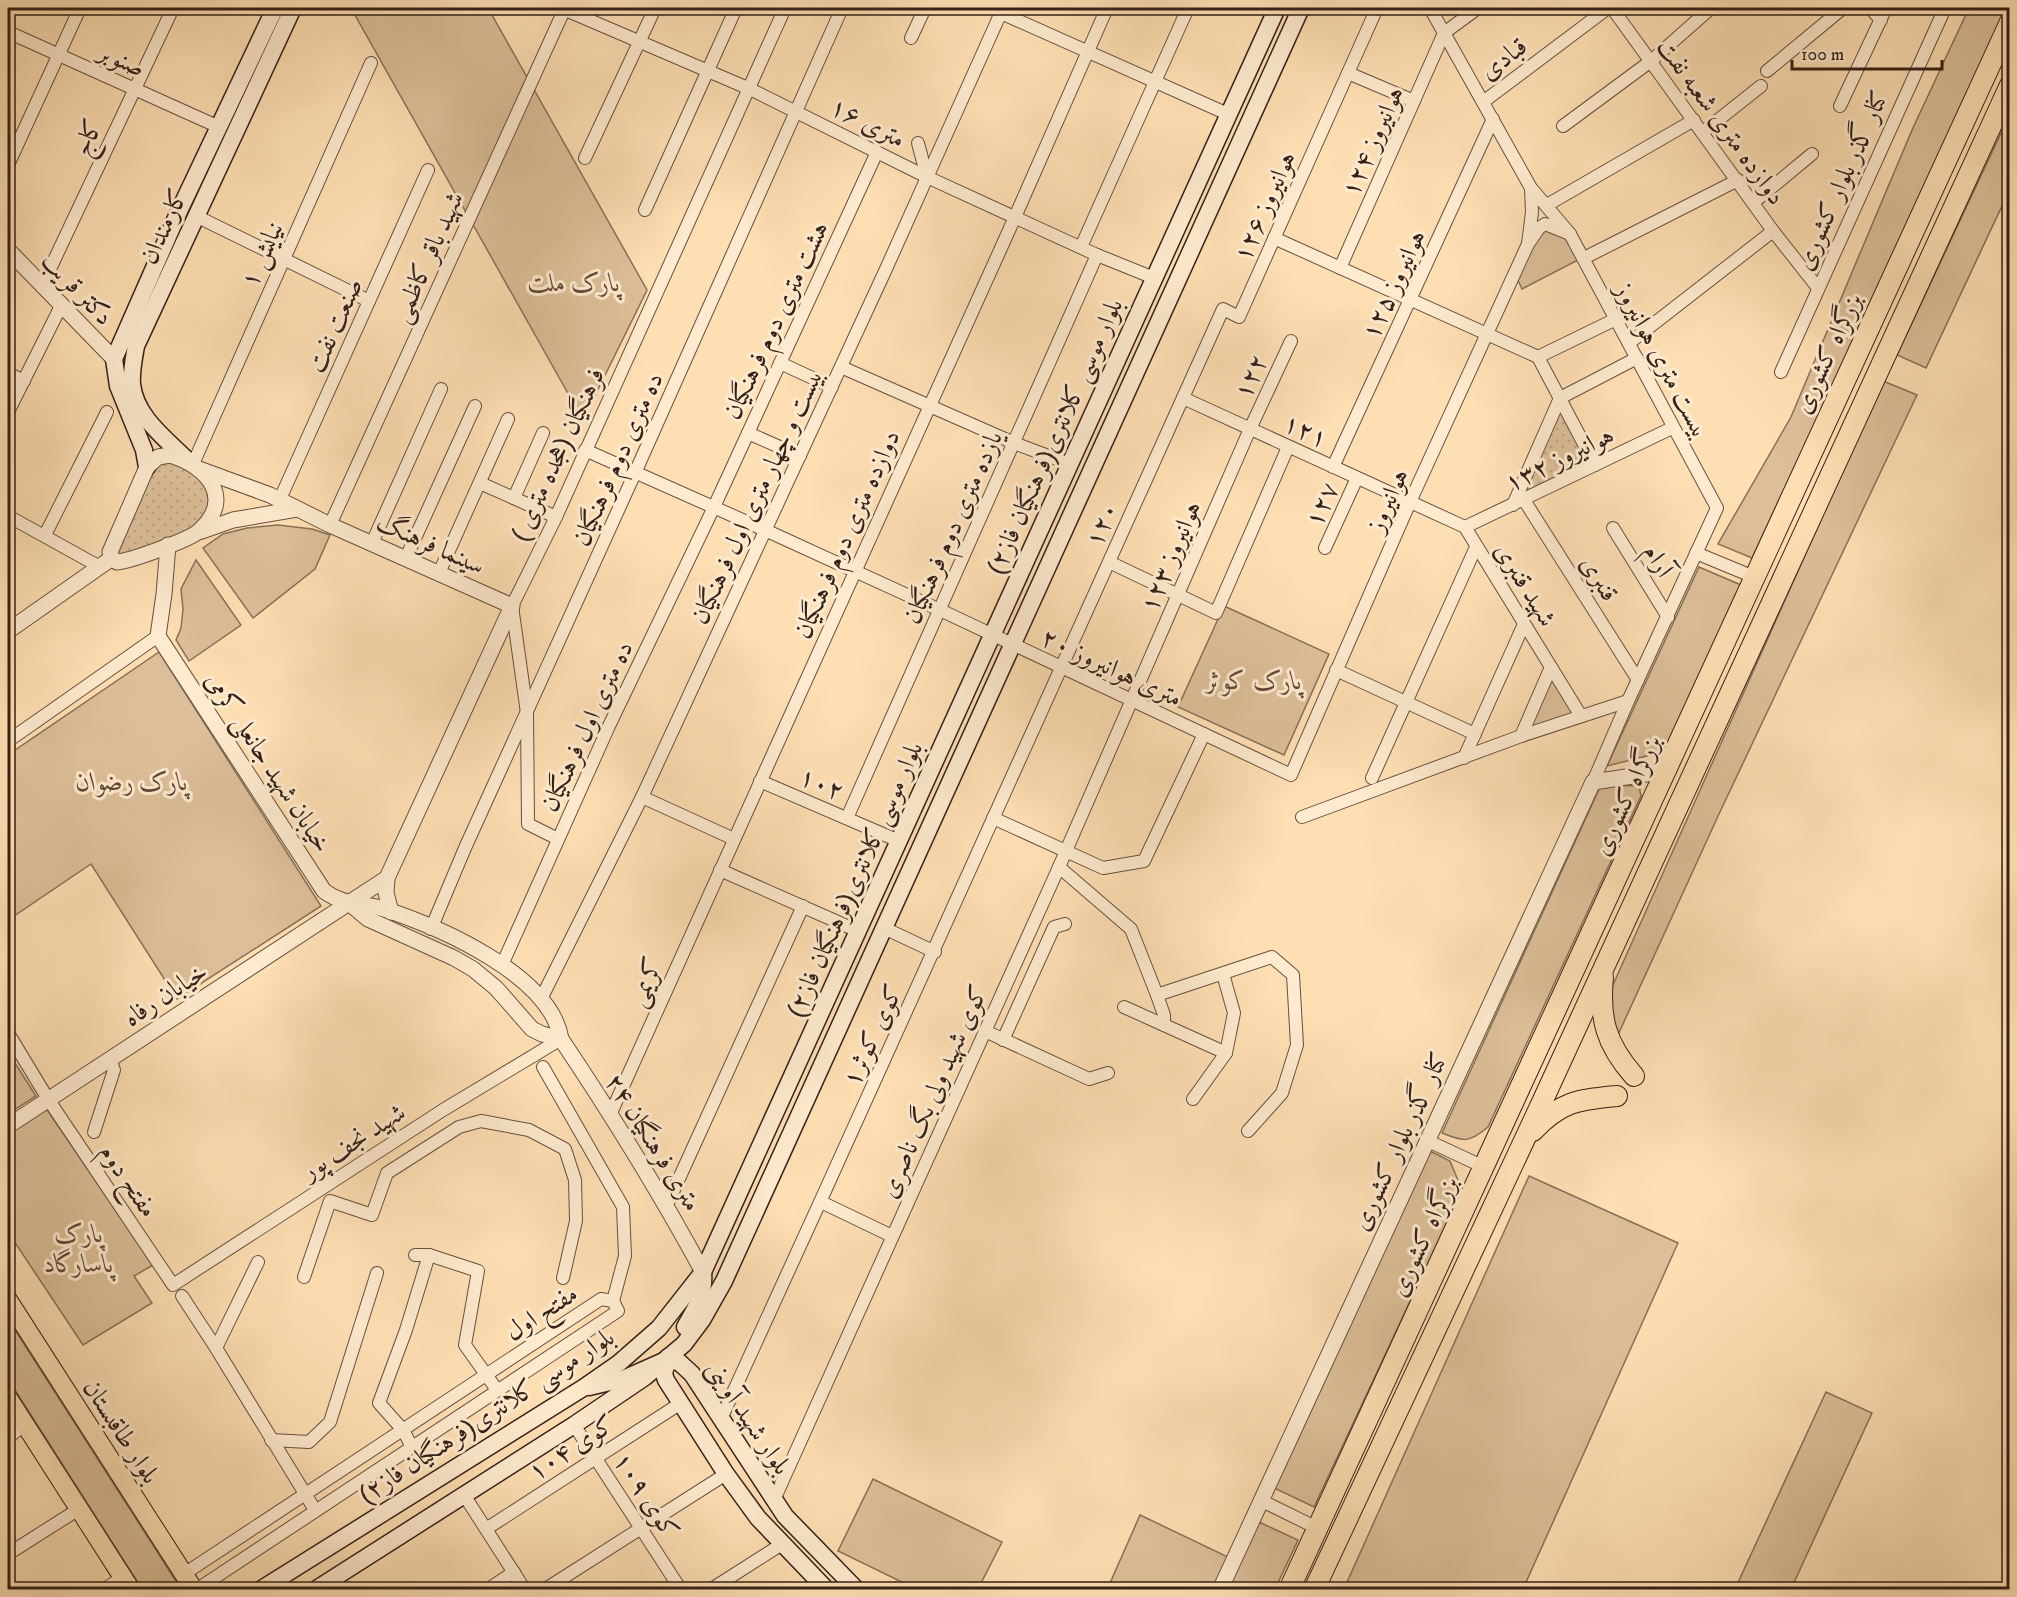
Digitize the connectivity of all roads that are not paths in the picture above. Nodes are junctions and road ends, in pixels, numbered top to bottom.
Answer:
1 (81, 8) edge
2 (173, 8) edge
3 (275, 8) edge
4 (293, 8) edge
5 (563, 8) edge
6 (655, 8) edge
7 (736, 8) edge
8 (785, 8) edge
9 (842, 8) edge
10 (925, 8) edge
11 (1107, 8) edge
12 (1188, 8) edge
13 (1277, 8) edge
14 (1301, 8) edge
15 (1377, 8) edge
16 (1430, 8) edge
17 (1479, 8) edge
18 (1610, 8) edge
19 (1711, 8) edge
20 (1843, 8) edge
21 (1870, 8) edge
22 (1887, 8) edge
23 (1945, 8) edge
24 (1002, 10) edge
25 (1881, 20) junction
26 (2010, 22) edge
27 (8, 33) edge
28 (1444, 33) junction
29 (910, 38) dead end
30 (640, 41) junction
31 (1088, 51) junction
32 (59, 55) junction
33 (1651, 61) junction
34 (371, 63) dead end
35 (707, 70) junction
36 (1767, 71) dead end
37 (1348, 73) junction
38 (1155, 81) junction
39 (2010, 85) edge
40 (1761, 86) dead end
41 (135, 89) junction
42 (750, 89) junction
43 (1414, 101) junction
44 (1483, 102) junction
45 (1840, 106) dead end
46 (795, 111) junction
47 (1230, 115) junction
48 (1493, 119) junction
49 (1695, 120) junction
50 (1563, 126) dead end
51 (219, 127) junction
52 (1703, 132) junction
53 (918, 143) dead end
54 (877, 152) junction
55 (1812, 153) dead end
56 (585, 158) dead end
57 (8, 165) edge
58 (428, 170) dead end
59 (927, 177) junction
60 (1738, 180) junction
61 (1531, 188) junction
62 (1754, 202) junction
63 (1546, 205) junction
64 (645, 210) dead end
65 (188, 213) junction
66 (1015, 217) junction
67 (1773, 231) junction
68 (1569, 234) junction
69 (1274, 238) junction
70 (1528, 244) junction
71 (1081, 247) junction
72 (8, 250) edge
73 (1097, 255) junction
74 (1584, 258) junction
75 (284, 260) junction
76 (1341, 267) junction
77 (1154, 278) junction
78 (42, 286) junction
79 (1818, 288) junction
80 (1410, 299) junction
81 (369, 301) junction
82 (61, 306) junction
83 (1616, 319) junction
84 (1487, 333) junction
85 (1291, 341) dead end
86 (1629, 343) junction
87 (1538, 357) junction
88 (1637, 358) junction
89 (114, 359) junction
90 (780, 363) junction
91 (841, 367) junction
92 (1781, 372) dead end
93 (8, 373) edge
94 (24, 381) junction
95 (832, 387) junction
96 (441, 389) dead end
97 (1183, 398) junction
98 (1560, 398) junction
99 (475, 406) dead end
100 (928, 406) junction
101 (8, 412) edge
102 (106, 412) dead end
103 (508, 419) dead end
104 (1672, 428) junction
105 (1250, 429) junction
106 (543, 433) dead end
107 (748, 433) junction
108 (1014, 442) junction
109 (1288, 447) junction
110 (585, 450) junction
111 (800, 456) junction
112 (193, 464) junction
113 (1070, 464) junction
114 (1595, 465) junction
115 (147, 467) junction
116 (1333, 467) junction
117 (636, 473) junction
118 (1357, 478) junction
119 (480, 483) junction
120 (514, 498) junction
121 (280, 499) junction
122 (1410, 502) junction
123 (1519, 502) junction
124 (714, 507) junction
125 (297, 510) junction
126 (8, 516) edge
127 (556, 516) junction
128 (330, 525) junction
129 (1465, 527) junction
130 (1613, 528) dead end
131 (765, 530) junction
132 (199, 532) junction
133 (45, 535) junction
134 (372, 543) junction
135 (168, 545) junction
136 (1476, 547) junction
137 (1325, 548) dead end
138 (1696, 552) junction
139 (406, 558) junction
140 (1109, 562) junction
141 (106, 563) junction
142 (854, 571) junction
143 (439, 573) junction
144 (1754, 577) junction
145 (1178, 595) junction
146 (512, 606) junction
147 (940, 610) junction
148 (1668, 617) junction
149 (1524, 624) junction
150 (8, 631) edge
151 (992, 635) junction
152 (158, 636) junction
153 (1012, 645) junction
154 (1551, 667) junction
155 (1061, 668) junction
156 (1336, 670) junction
157 (1638, 680) junction
158 (1132, 700) junction
159 (1628, 701) junction
160 (1406, 702) junction
161 (528, 713) junction
162 (1581, 716) junction
163 (1204, 734) junction
164 (1475, 734) junction
165 (1521, 736) junction
166 (8, 741) edge
167 (1464, 758) junction
168 (1666, 771) junction
169 (1291, 775) joint
170 (1372, 778) dead end
171 (760, 781) junction
172 (1593, 782) junction
173 (642, 797) junction
174 (1302, 817) dead end
175 (847, 818) junction
176 (993, 818) junction
177 (558, 838) junction
178 (734, 839) junction
179 (899, 841) junction
180 (1066, 851) junction
181 (1059, 867) junction
182 (720, 870) junction
183 (387, 878) junction
184 (349, 903) junction
185 (803, 906) junction
186 (391, 912) junction
187 (1065, 924) dead end
188 (884, 928) junction
189 (431, 929) junction
190 (858, 931) junction
191 (935, 952) junction
192 (1609, 957) junction
193 (502, 965) junction
194 (1223, 974) junction
195 (1158, 995) junction
196 (541, 999) junction
197 (1124, 1007) dead end
198 (1554, 1016) junction
199 (1164, 1025) junction
200 (1577, 1026) junction
201 (985, 1031) junction
202 (8, 1033) edge
203 (561, 1039) junction
204 (1003, 1040) junction
205 (1226, 1053) junction
206 (110, 1059) junction
207 (543, 1066) dead end
208 (1108, 1073) dead end
209 (1634, 1076) dead end
210 (1521, 1085) junction
211 (1617, 1096) dead end
212 (48, 1099) junction
213 (1193, 1099) dead end
214 (1543, 1100) junction
215 (611, 1113) junction
216 (8, 1126) edge
217 (1248, 1131) dead end
218 (94, 1132) dead end
219 (584, 1140) junction
220 (1426, 1140) junction
221 (1523, 1142) junction
222 (565, 1149) junction
223 (1485, 1167) junction
224 (821, 1202) junction
225 (667, 1205) junction
226 (892, 1236) junction
227 (415, 1255) dead end
228 (429, 1255) junction
229 (258, 1262) dead end
230 (703, 1272) junction
231 (377, 1273) dead end
232 (304, 1277) dead end
233 (564, 1278) dead end
234 (173, 1285) joint
235 (182, 1296) dead end
236 (8, 1300) edge
237 (613, 1301) junction
238 (216, 1348) junction
239 (666, 1360) junction
240 (487, 1375) junction
241 (583, 1388) junction
242 (497, 1390) junction
243 (8, 1398) edge
244 (681, 1403) junction
245 (721, 1419) junction
246 (25, 1425) junction
247 (574, 1425) junction
248 (403, 1430) junction
249 (8, 1437) edge
250 (271, 1440) junction
251 (412, 1447) junction
252 (596, 1458) junction
253 (726, 1474) junction
254 (305, 1495) junction
255 (464, 1495) junction
256 (774, 1500) junction
257 (1260, 1500) junction
258 (79, 1509) junction
259 (315, 1510) junction
260 (641, 1528) junction
261 (1317, 1528) junction
262 (486, 1529) junction
263 (782, 1544) junction
264 (8, 1554) edge
265 (514, 1572) junction
266 (127, 1583) edge
267 (191, 1584) edge
268 (326, 1587) edge
269 (103, 1590) edge
270 (260, 1590) edge
271 (487, 1590) edge
272 (525, 1590) edge
273 (544, 1590) edge
274 (681, 1590) edge
275 (710, 1590) edge
276 (827, 1590) edge
277 (857, 1590) edge
278 (1220, 1590) edge
279 (1289, 1590) edge
280 (1314, 1590) edge

1 - 32 street
2 - 41 street, کاج
3 - 51 main road, کارمندان
4 - 65 main road, کارمندان
5 - 30 street, ۱۶ متری
5 - 128 street, شهید باقر کاظمی
6 - 30 street
7 - 35 street
8 - 42 street, فرهنگیان (هجده متری )
9 - 46 street, ده متری دوم فرهنگیان
10 - 29 street
11 - 31 street, دوازده متری دوم فرهنگیان
12 - 38 street
13 - 47 main road, بلوار موسی کلانتری(فرهنگیان فاز۲)
14 - 153 main road, بلوار موسی کلانتری(فرهنگیان فاز۲)
15 - 37 street, هوانیروز ۱۲۶
16 - 28 street
17 - 28 street
18 - 33 street, دوازده متری شعبه نفت
18 - 44 street, قبادی
19 - 33 street
20 - 36 street
21 - 25 street
22 - 25 street
23 - 79 street, کنار گذر بلوار کشوری
24 - 31 street
24 - 59 street, بیست و چهار متری اول فرهنگیان
25 - 45 street
26 - 144 highway, بزرگراه کشوری
27 - 32 street, صنوبر
28 - 43 street, هوانیروز ۱۲۴
28 - 44 street
30 - 35 street, ۱۶ متری
30 - 56 street
31 - 38 street
31 - 66 street, دوازده متری دوم فرهنگیان
32 - 41 street, صنوبر
32 - 57 street
33 - 49 street, دوازده متری شعبه نفت
33 - 50 street
34 - 75 street, نیایش ۱
35 - 42 street, ۱۶ متری
35 - 64 street
37 - 43 street
37 - 69 street, هوانیروز ۱۲۶
38 - 47 street
38 - 71 street
39 - 192 highway, بزرگراه کشوری
40 - 52 street
41 - 51 street, صنوبر
41 - 78 street, کاج
42 - 46 street, ۱۶ متری
42 - 110 street, فرهنگیان (هجده متری )
43 - 76 street, هوانیروز ۱۲۴
44 - 48 street
46 - 54 street, ۱۶ متری
46 - 117 street, ده متری دوم فرهنگیان
47 - 77 main road, بلوار موسی کلانتری(فرهنگیان فاز۲)
48 - 61 street
48 - 80 street, هوانیروز ۱۲۵
49 - 52 street, دوازده متری شعبه نفت
49 - 63 street
51 - 65 main road, کارمندان
52 - 60 street, دوازده متری شعبه نفت
53 - 59 street
54 - 59 street, ۱۶ متری
54 - 90 street, هشت متری دوم فرهنگیان
55 - 62 street
58 - 81 street, صنعت نفت
59 - 66 street, ۱۶ متری
59 - 91 street, بیست و چهار متری اول فرهنگیان
60 - 62 street, دوازده متری شعبه نفت
60 - 74 street
61 - 63 street, بیست متری هوانیروز
61 - 70 street
62 - 67 street, دوازده متری شعبه نفت
63 - 68 street, بیست متری هوانیروز
65 - 75 street
65 - 89 main road, کارمندان
65 - 112 main road, کارمندان
66 - 71 street, ۱۶ متری
66 - 100 street, دوازده متری دوم فرهنگیان
67 - 79 street, دوازده متری شعبه نفت
67 - 86 street
68 - 70 street
68 - 74 street, بیست متری هوانیروز
69 - 76 street
69 - 97 street, هوانیروز ۱۲۶
70 - 84 street, هوانیروز
71 - 73 street, ۱۶ متری
72 - 78 street, دکتر قریب
73 - 77 street, ۱۶ متری
73 - 108 street, یازده متری دوم فرهنگیان
74 - 83 street, بیست متری هوانیروز
75 - 81 street
75 - 112 street, نیایش ۱
76 - 80 street
77 - 113 main road, بلوار موسی کلانتری(فرهنگیان فاز۲)
78 - 82 street, دکتر قریب
79 - 92 street, کنار گذر بلوار کشوری
80 - 84 street
80 - 116 street, هوانیروز ۱۲۵
81 - 121 street, صنعت نفت
82 - 89 street, دکتر قریب
82 - 94 street
83 - 86 street, بیست متری هوانیروز
83 - 87 street
84 - 87 street
84 - 122 street, هوانیروز
85 - 105 street, ۱۲۲
86 - 88 street, بیست متری هوانیروز
87 - 98 street
88 - 98 street
88 - 104 street, بیست متری هوانیروز
89 - 115 main road
90 - 95 street
90 - 107 street, هشت متری دوم فرهنگیان
91 - 95 street, بیست و چهار متری اول فرهنگیان
91 - 100 street
93 - 94 street
94 - 101 street
95 - 111 street, بیست و چهار متری اول فرهنگیان
96 - 134 street
97 - 105 street, ۱۲۱
97 - 140 street, ۱۲۰
98 - 114 street
98 - 123 street
99 - 139 street
100 - 108 street
100 - 142 street, دوازده متری دوم فرهنگیان
102 - 133 street
103 - 119 street
104 - 114 street, هوانیروز ۱۳۲
104 - 138 street, بیست متری هوانیروز
105 - 109 street, ۱۲۱
105 - 145 street, ۱۲۳ هوانیروز
106 - 120 street
107 - 111 street
107 - 124 street, هشت متری دوم فرهنگیان
108 - 113 street
108 - 147 street, یازده متری دوم فرهنگیان
109 - 116 street, ۱۲۱
109 - 145 street
110 - 117 street, ۲۰ متری هوانیروز
110 - 127 street, فرهنگیان (هجده متری )
111 - 131 street, بیست و چهار متری اول فرهنگیان
112 - 115 street, سینما فرهنگ
112 - 121 street, سینما فرهنگ
112 - 132 street
113 - 151 main road, بلوار موسی کلانتری(فرهنگیان فاز۲)
114 - 123 street, هوانیروز ۱۳۲
115 - 141 street
116 - 118 street, ۱۲۱
117 - 124 street, ۲۰ متری هوانیروز
117 - 161 street, ده متری دوم فرهنگیان
118 - 122 street, ۱۲۱
118 - 137 street, ۱۲۷
119 - 120 street
119 - 143 street
120 - 127 street
121 - 125 street, سینما فرهنگ
122 - 129 street, شهید قنبری
122 - 156 street, هوانیروز
123 - 129 street, هوانیروز ۱۳۲
123 - 157 street, قنبری
124 - 131 street, ۲۰ متری هوانیروز
124 - 177 street, ده متری اول فرهنگیان
125 - 128 street, سینما فرهنگ
125 - 132 street
126 - 133 street
127 - 146 street, فرهنگیان (هجده متری )
128 - 134 street, سینما فرهنگ
129 - 136 street, شهید قنبری
130 - 148 street, آرام
131 - 142 street, ۲۰ متری هوانیروز
131 - 173 street, بیست و چهار متری اول فرهنگیان
132 - 135 street
133 - 141 street
134 - 139 street, سینما فرهنگ
135 - 141 street
135 - 152 street
136 - 149 street, شهید قنبری
136 - 160 street
138 - 144 street
138 - 148 street
139 - 143 street, سینما فرهنگ
140 - 145 street
140 - 155 street, ۱۲۰
141 - 150 street
142 - 147 street, ۲۰ متری هوانیروز
142 - 171 street, دوازده متری دوم فرهنگیان
143 - 146 street, سینما فرهنگ
144 - 168 highway, بزرگراه کشوری
145 - 158 street, ۱۲۳ هوانیروز
146 - 161 street
146 - 183 street, فرهنگیان (هجده متری )
147 - 151 street, ۲۰ متری هوانیروز
147 - 175 street, یازده متری دوم فرهنگیان
148 - 157 street
149 - 154 street, شهید قنبری
149 - 164 street
151 - 153 street, ۲۰ متری هوانیروز
151 - 179 main road, بلوار موسی کلانتری(فرهنگیان فاز۲)
152 - 166 street
152 - 184 street, خیابان شهید جانعلی کرمی
153 - 155 street, ۲۰ متری هوانیروز
153 - 188 main road, بلوار موسی کلانتری(فرهنگیان فاز۲)
154 - 162 street, شهید قنبری
154 - 165 street
155 - 158 street, ۲۰ متری هوانیروز
155 - 176 street, کوی کوثر۱
156 - 160 street
156 - 169 street, هوانیروز
157 - 159 street
158 - 163 street, ۲۰ متری هوانیروز
158 - 180 street, کوی شهید ولی بگ ناصری
159 - 162 street
159 - 172 street
160 - 164 street
160 - 170 street
161 - 177 street
161 - 189 street, ده متری دوم فرهنگیان
162 - 165 street
163 - 169 street, ۲۰ متری هوانیروز
163 - 180 street
164 - 167 street
165 - 167 street
167 - 174 street
168 - 172 street
168 - 198 highway, بزرگراه کشوری
171 - 175 street, ۱۰۲
171 - 178 street, دوازده متری دوم فرهنگیان
172 - 220 street, کنار گذر بلوار کشوری
173 - 178 street
173 - 196 street, بیست و چهار متری اول فرهنگیان
175 - 179 street, ۱۰۲
176 - 180 street
176 - 191 street, کوی کوثر۱
177 - 193 street, ده متری اول فرهنگیان
178 - 182 street, دوازده متری دوم فرهنگیان
179 - 190 main road, بلوار موسی کلانتری(فرهنگیان فاز۲)
180 - 181 street, کوی شهید ولی بگ ناصری
181 - 195 street
181 - 201 street, کوی شهید ولی بگ ناصری
182 - 185 street
182 - 215 street, کریمی
183 - 184 street
183 - 186 street
184 - 186 street, ۲۴ متری فرهنگیان
184 - 203 street
184 - 206 street, خیابان رفاه
185 - 190 street
185 - 225 street
186 - 189 street, ۲۴ متری فرهنگیان
187 - 204 street
188 - 191 street
188 - 239 main road, بلوار موسی کلانتری(فرهنگیان فاز۲)
189 - 193 street, ۲۴ متری فرهنگیان
190 - 230 main road, بلوار موسی کلانتری(فرهنگیان فاز۲)
191 - 224 street, کوی کوثر۱
192 - 200 highway, بزرگراه کشوری
192 - 209 highway
193 - 196 street, ۲۴ متری فرهنگیان
194 - 195 street
194 - 205 street
194 - 217 street
195 - 199 street
196 - 203 street, ۲۴ متری فرهنگیان
197 - 199 street
198 - 200 highway
198 - 210 highway, بزرگراه کشوری
199 - 205 street
200 - 214 highway, بزرگراه کشوری
201 - 204 street
201 - 226 street, کوی شهید ولی بگ ناصری
202 - 212 street, مفتح دوم
203 - 215 street, ۲۴ متری فرهنگیان
203 - 234 street, شهید نجف پور
204 - 208 street
205 - 213 street
206 - 212 street, خیابان رفاه
206 - 218 street
207 - 219 street
210 - 214 highway
210 - 223 highway, بزرگراه کشوری
211 - 221 highway
212 - 216 street, خیابان رفاه
212 - 234 street, مفتح دوم
214 - 221 highway, بزرگراه کشوری
215 - 225 street, ۲۴ متری فرهنگیان
219 - 222 street
219 - 237 street
220 - 223 street
220 - 257 street, کنار گذر بلوار کشوری
221 - 280 highway, بزرگراه کشوری
222 - 232 street
222 - 233 street
223 - 261 highway, بزرگراه کشوری
224 - 226 street
224 - 245 street, کوی کوثر۱
225 - 230 street, ۲۴ متری فرهنگیان
226 - 256 street, کوی شهید ولی بگ ناصری
227 - 228 street
228 - 240 street
228 - 248 street
229 - 238 street
230 - 239 main road
230 - 241 main road, بلوار موسی کلانتری(فرهنگیان فاز۲)
231 - 250 street
235 - 238 street
236 - 267 main road, بلوار طاقبستان
237 - 240 street, مفتح اول
237 - 242 street, مفتح اول
238 - 250 street
239 - 241 main road
239 - 244 main road, بلوار شهید آوینی
239 - 245 main road, بلوار شهید آوینی
239 - 247 main road, بلوار موسی کلانتری(فرهنگیان فاز۲)
240 - 242 street
240 - 248 street, مفتح اول
241 - 270 main road, بلوار موسی کلانتری(فرهنگیان فاز۲)
242 - 251 street, مفتح اول
243 - 246 main road
244 - 252 street, کوی ۱۰۴
244 - 253 main road, بلوار شهید آوینی
245 - 256 main road, بلوار شهید آوینی
246 - 249 street
246 - 258 main road
247 - 252 street, کوی ۱۰۹
247 - 255 main road, بلوار موسی کلانتری(فرهنگیان فاز۲)
248 - 251 street
248 - 254 street, مفتح اول
250 - 254 street
251 - 259 street, مفتح اول
252 - 260 street, کوی ۱۰۹
252 - 262 street, کوی ۱۰۴
253 - 260 street
253 - 263 main road, بلوار شهید آوینی
254 - 259 street
254 - 267 street, مفتح اول
255 - 262 street
255 - 268 main road, بلوار موسی کلانتری(فرهنگیان فاز۲)
256 - 277 main road, بلوار شهید آوینی
257 - 261 street
257 - 278 street, کنار گذر بلوار کشوری
258 - 264 street
258 - 266 main road
259 - 267 street, مفتح اول
260 - 273 street
260 - 274 street, کوی ۱۰۹
261 - 279 highway, بزرگراه کشوری
262 - 265 street
263 - 275 street
263 - 276 main road, بلوار شهید آوینی
265 - 271 street
265 - 272 street
266 - 269 street

